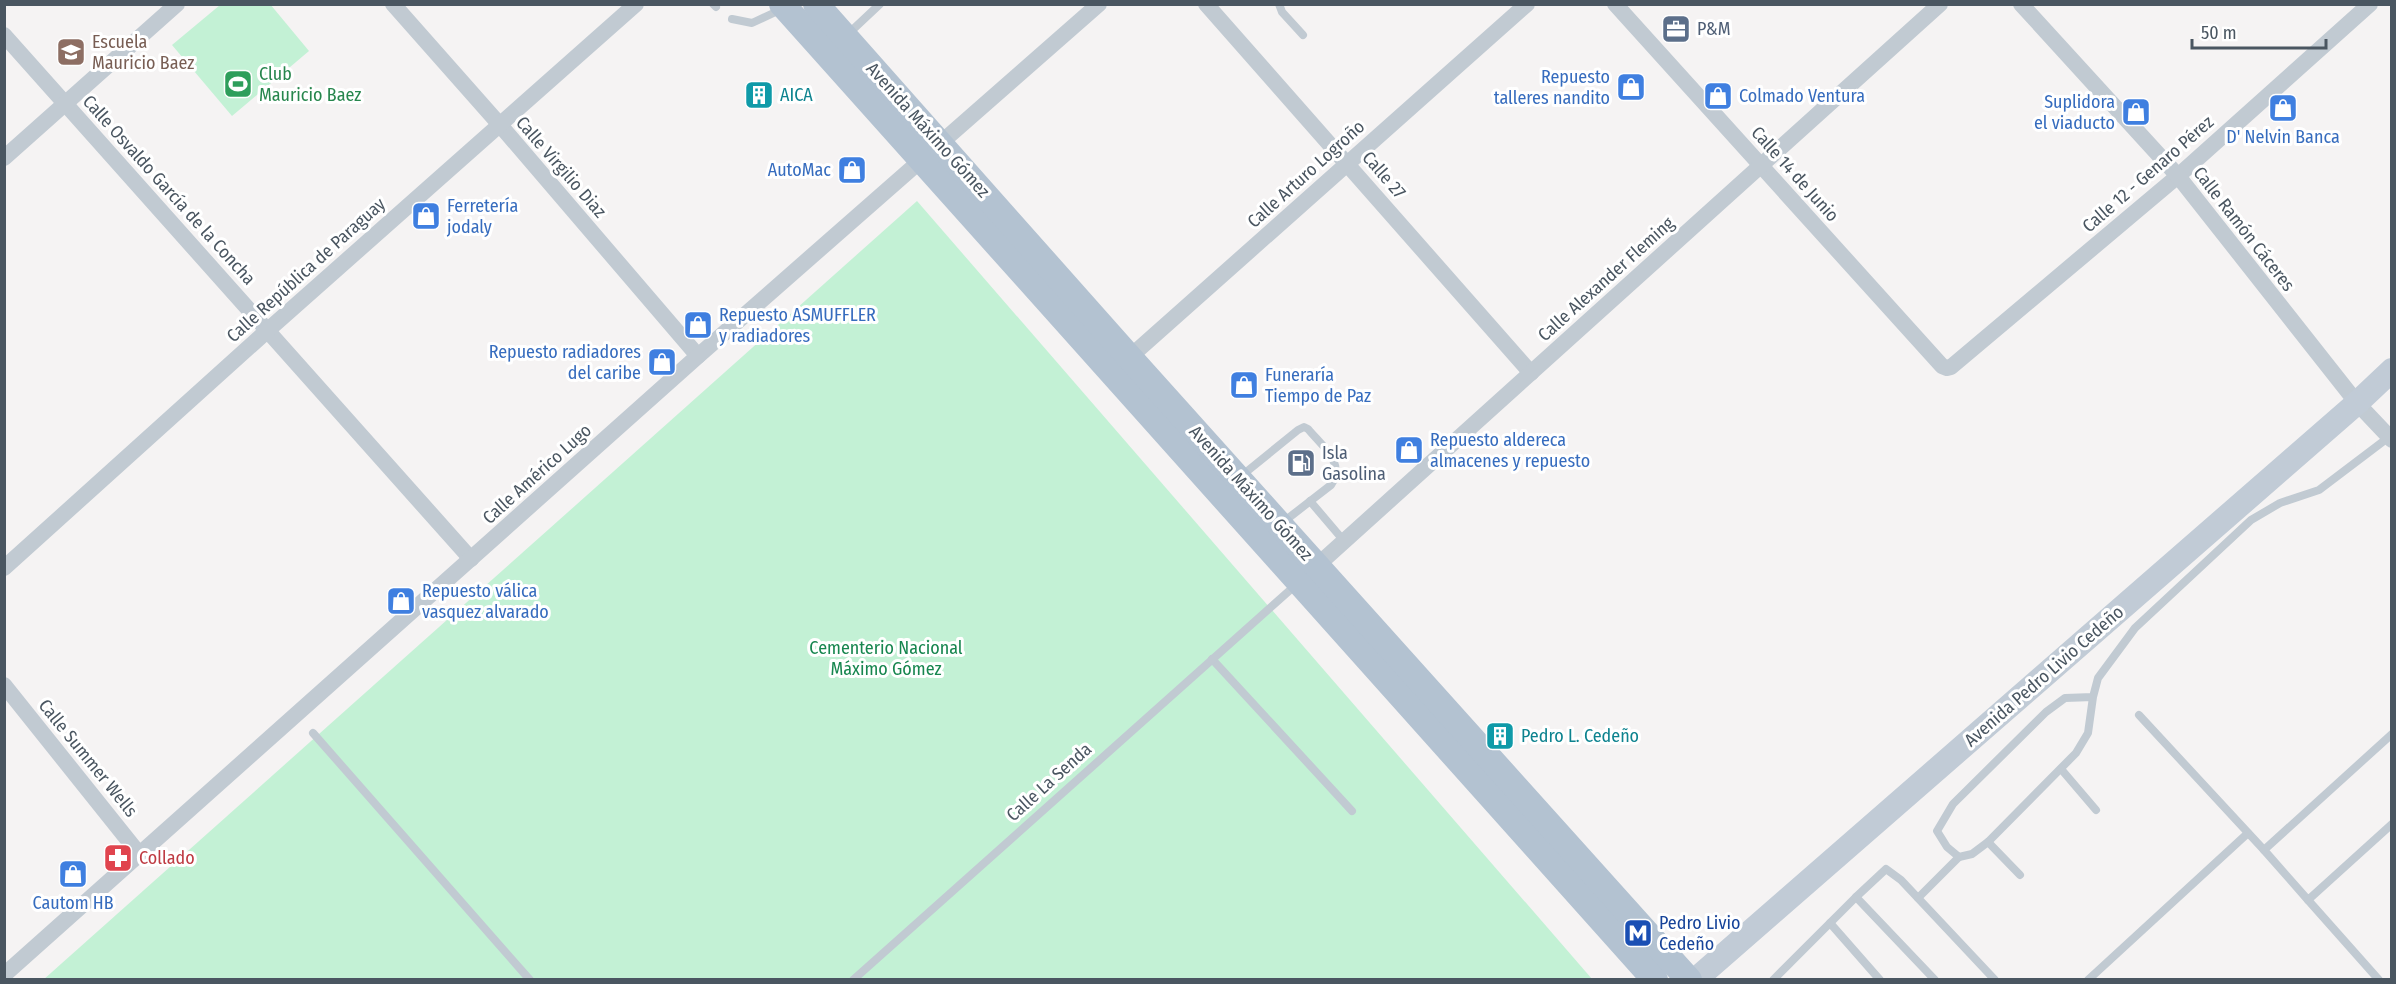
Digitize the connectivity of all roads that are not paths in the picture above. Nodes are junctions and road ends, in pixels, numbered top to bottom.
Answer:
1 (177, 4) edge
2 (393, 4) edge
3 (636, 4) edge
4 (816, 4) edge
5 (880, 4) edge
6 (1099, 4) edge
7 (1206, 4) edge
8 (1279, 4) edge
9 (1527, 4) edge
10 (1615, 4) edge
11 (1940, 4) edge
12 (2021, 4) edge
13 (2370, 4) edge
14 (784, 6) edge
15 (732, 19) dead end
16 (4, 35) edge
17 (1303, 35) dead end
18 (845, 37) junction
19 (65, 103) junction
20 (500, 125) junction
21 (932, 152) junction
22 (4, 158) edge
23 (1348, 163) junction
24 (1761, 167) junction
25 (2178, 176) junction
26 (268, 330) junction
27 (699, 356) junction
28 (1120, 366) junction
29 (1947, 368) joint
30 (1531, 373) junction
31 (2390, 373) edge
32 (2357, 403) junction
33 (2390, 439) edge
34 (1238, 479) junction
35 (1310, 501) junction
36 (1280, 525) junction
37 (1344, 541) junction
38 (471, 559) junction
39 (4, 568) edge
40 (1307, 574) junction
41 (1212, 658) junction
42 (4, 685) edge
43 (2093, 697) junction
44 (2139, 715) dead end
45 (314, 733) dead end
46 (2391, 734) edge
47 (2061, 769) junction
48 (2096, 810) dead end
49 (1352, 811) dead end
50 (2391, 824) edge
51 (2248, 833) junction
52 (1988, 842) junction
53 (2264, 850) junction
54 (140, 855) junction
55 (1959, 857) junction
56 (2020, 875) dead end
57 (1856, 897) junction
58 (1918, 898) junction
59 (2308, 900) junction
60 (1830, 923) junction
61 (4, 975) edge
62 (530, 980) edge
63 (853, 980) edge
64 (1655, 980) edge
65 (1689, 980) edge
66 (1695, 980) edge
67 (1773, 980) edge
68 (1880, 980) edge
69 (1935, 980) edge
70 (1995, 980) edge
71 (2088, 980) edge
72 (2379, 980) edge

1 - 19 street
2 - 20 street, Calle Virgilio Diaz
3 - 20 street, Calle República de Paraguay
4 - 18 main road, Avenida Máximo Gómez
5 - 18 lane
6 - 21 street, Calle Américo Lugo
7 - 23 street, Calle 27
8 - 17 lane
9 - 23 street, Calle Arturo Logroño
10 - 24 street, Calle 14 de Junio
11 - 24 street, Calle Alexander Fleming
12 - 25 street, Calle Ramón Cáceres
13 - 25 street, Calle 12 - Genaro Pérez
14 - 15 lane
14 - 21 main road, Avenida Máximo Gómez
16 - 19 street, Calle Osvaldo García de la Concha
18 - 21 main road, Avenida Máximo Gómez
19 - 22 street
19 - 26 street, Calle Osvaldo García de la Concha
20 - 26 street, Calle República de Paraguay
20 - 27 street, Calle Virgilio Diaz
21 - 27 street, Calle Américo Lugo
21 - 28 main road, Avenida Máximo Gómez
23 - 28 street, Calle Arturo Logroño
23 - 30 street, Calle 27
24 - 29 street, Calle 14 de Junio
24 - 30 street, Calle Alexander Fleming
25 - 29 street, Calle 12 - Genaro Pérez
25 - 32 street, Calle Ramón Cáceres
26 - 38 street, Calle Osvaldo García de la Concha
26 - 39 street, Calle República de Paraguay
27 - 38 street, Calle Américo Lugo
28 - 34 main road, Avenida Máximo Gómez
28 - 40 main road, Avenida Máximo Gómez
30 - 37 street, Calle Alexander Fleming
31 - 32 main road, Avenida Pedro Livio Cedeño
32 - 33 street, Calle Ramón Cáceres
32 - 66 main road, Avenida Pedro Livio Cedeño
33 - 43 lane
34 - 35 lane
34 - 36 main road, Avenida Máximo Gómez
35 - 36 lane
35 - 37 lane
36 - 40 main road, Avenida Máximo Gómez
37 - 40 street, Calle Alexander Fleming
38 - 54 street, Calle Américo Lugo
40 - 41 lane, Calle La Senda
40 - 64 main road, Avenida Máximo Gómez
40 - 65 main road, Avenida Máximo Gómez
41 - 49 lane
41 - 63 lane, Calle La Senda
42 - 54 street, Calle Summer Wells
43 - 47 lane
43 - 55 lane
44 - 51 lane
45 - 62 lane
46 - 53 lane
47 - 48 lane
47 - 52 lane
50 - 59 lane
51 - 53 lane
51 - 71 lane
52 - 55 lane
52 - 56 lane
53 - 59 lane
54 - 61 street, Calle Américo Lugo
55 - 58 lane
57 - 58 lane
57 - 60 lane
57 - 69 lane
58 - 70 lane
59 - 72 lane
60 - 67 lane
60 - 68 lane

